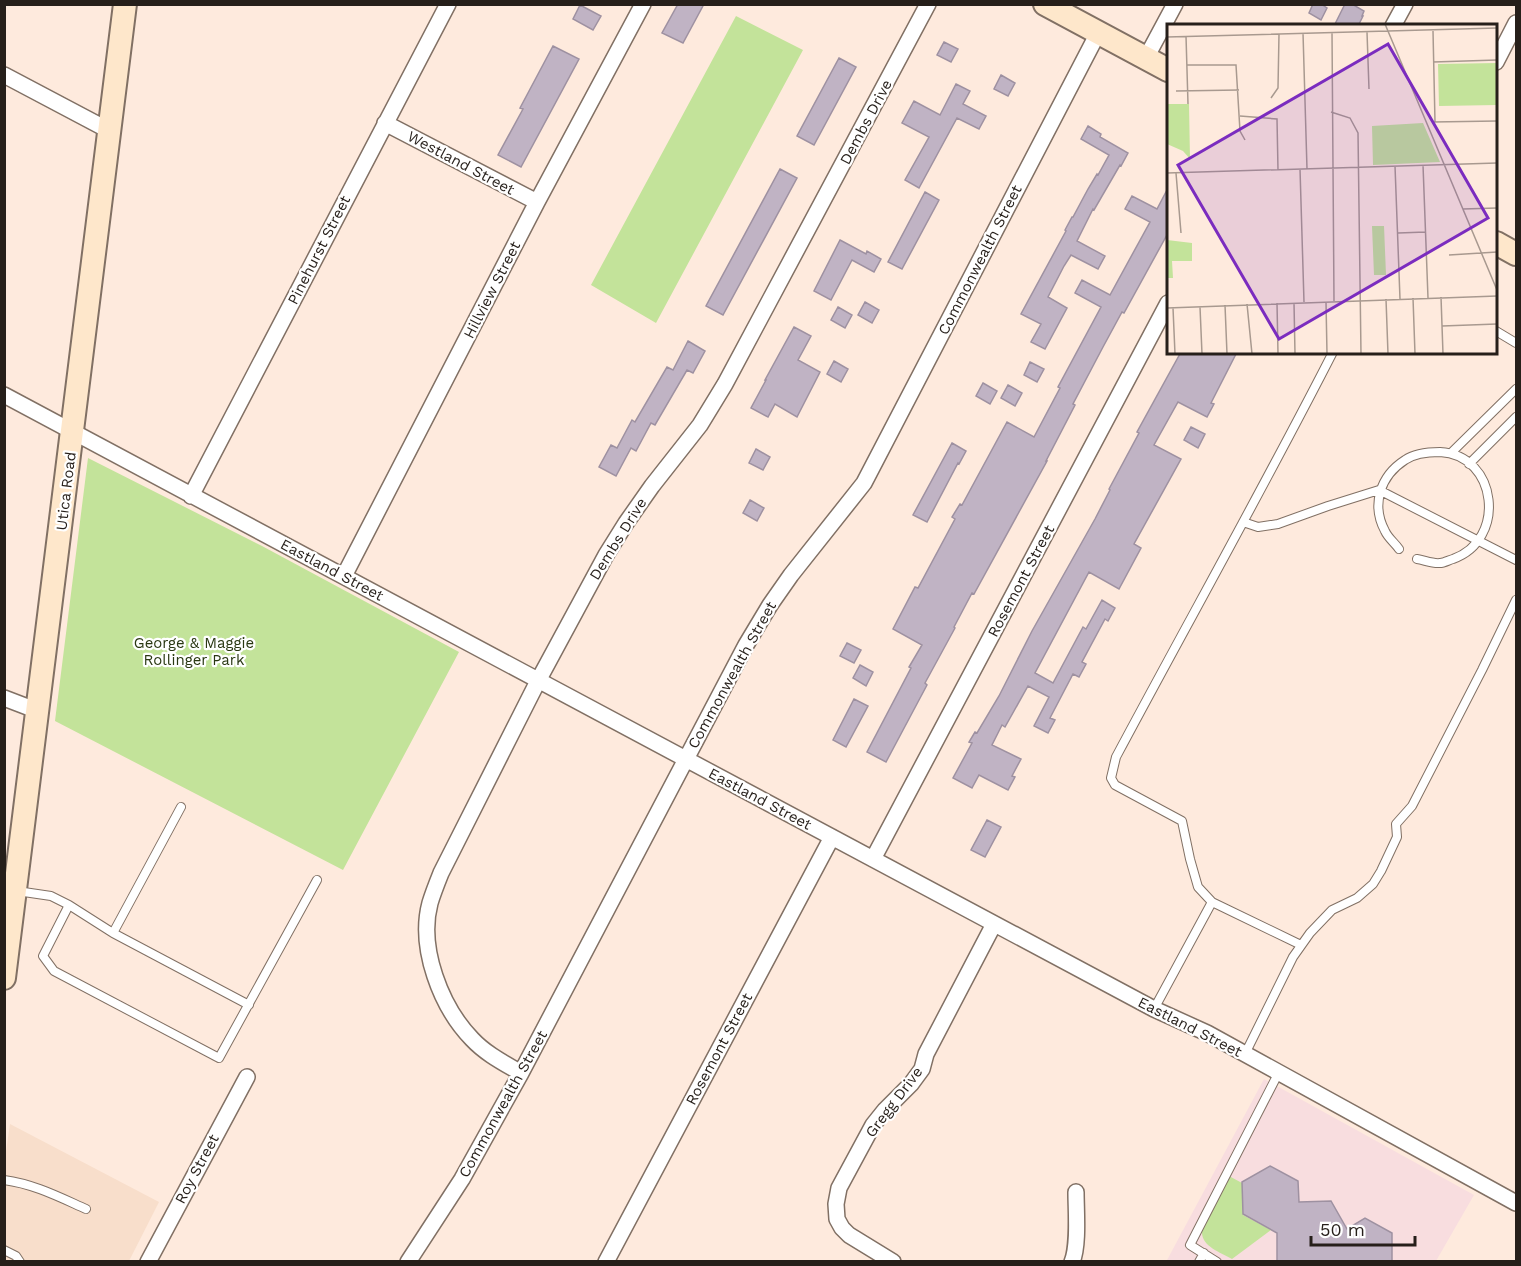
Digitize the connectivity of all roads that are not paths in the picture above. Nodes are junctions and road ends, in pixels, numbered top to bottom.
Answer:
1 (126, 4) edge
2 (447, 4) edge
3 (643, 4) edge
4 (928, 4) edge
5 (1045, 4) edge
6 (1175, 4) edge
7 (1405, 4) edge
8 (1516, 23) edge
9 (1394, 24) edge
10 (1098, 33) junction
11 (1146, 58) junction
12 (1497, 60) edge
13 (1167, 69) edge
14 (4, 75) edge
15 (385, 123) junction
16 (111, 131) junction
17 (537, 202) junction
18 (1497, 244) edge
19 (1516, 254) edge
20 (1167, 305) edge
21 (1497, 333) edge
22 (1516, 343) edge
23 (1332, 354) edge
24 (1516, 389) edge
25 (4, 395) edge
26 (1516, 417) edge
27 (73, 433) junction
28 (1451, 453) junction
29 (1469, 464) junction
30 (1379, 490) junction
31 (191, 496) junction
32 (1243, 522) junction
33 (1479, 540) junction
34 (1400, 549) dead end
35 (1417, 559) dead end
36 (1516, 560) edge
37 (344, 576) junction
38 (1516, 600) edge
39 (538, 681) junction
40 (4, 698) edge
41 (38, 711) junction
42 (685, 759) junction
43 (182, 807) dead end
44 (832, 837) junction
45 (873, 859) junction
46 (317, 880) dead end
47 (15, 891) junction
48 (1212, 902) junction
49 (69, 904) junction
50 (994, 924) junction
51 (113, 933) junction
52 (1301, 945) junction
53 (4, 978) edge
54 (249, 1005) junction
55 (1154, 1010) junction
56 (1245, 1054) junction
57 (1279, 1072) junction
58 (521, 1073) junction
59 (247, 1077) dead end
60 (4, 1180) edge
61 (1076, 1192) dead end
62 (1516, 1203) edge
63 (86, 1209) dead end
64 (4, 1250) edge
65 (1204, 1253) junction
66 (20, 1262) edge
67 (148, 1262) edge
68 (408, 1262) edge
69 (606, 1262) edge
70 (893, 1262) edge
71 (1072, 1262) edge
72 (1199, 1262) edge
73 (1217, 1262) edge

1 - 16 main road, Utica Road
2 - 15 street, Pinehurst Street
3 - 17 street, Hillview Street
4 - 39 street, Dembs Drive
5 - 10 main road
6 - 11 street
7 - 9 street
8 - 12 street
10 - 11 main road
10 - 42 street, Commonwealth Street
11 - 13 main road
14 - 16 street
15 - 17 street, Westland Street
15 - 31 street, Pinehurst Street
16 - 27 main road, Utica Road
17 - 37 street, Hillview Street
18 - 19 main road
20 - 45 street, Rosemont Street
21 - 22 lane
23 - 32 lane
24 - 28 lane
25 - 27 street, Eastland Street
26 - 29 lane
27 - 31 street, Eastland Street
27 - 41 main road, Utica Road
28 - 29 lane
28 - 30 lane
29 - 33 lane
30 - 32 lane
30 - 33 lane
30 - 34 lane
31 - 37 street, Eastland Street
32 - 48 lane
33 - 35 lane
33 - 36 lane
37 - 39 street, Eastland Street
38 - 52 lane
39 - 42 street, Eastland Street
39 - 58 street, Dembs Drive
40 - 41 street
41 - 47 main road, Utica Road
42 - 44 street, Eastland Street
42 - 58 street, Commonwealth Street
43 - 51 lane
44 - 45 street, Eastland Street
44 - 69 street, Rosemont Street
45 - 50 street, Eastland Street
46 - 54 lane
47 - 49 lane
47 - 53 main road, Utica Road
48 - 52 lane
48 - 55 lane
49 - 51 lane
49 - 54 lane
50 - 55 street, Eastland Street
50 - 70 street, Gregg Drive
51 - 54 lane
52 - 56 lane
55 - 56 street, Eastland Street
56 - 57 street, Eastland Street
57 - 62 street, Eastland Street
57 - 65 lane
58 - 68 street, Commonwealth Street
59 - 67 street, Roy Street
60 - 63 lane
61 - 71 street
64 - 66 lane
65 - 72 lane
65 - 73 lane

